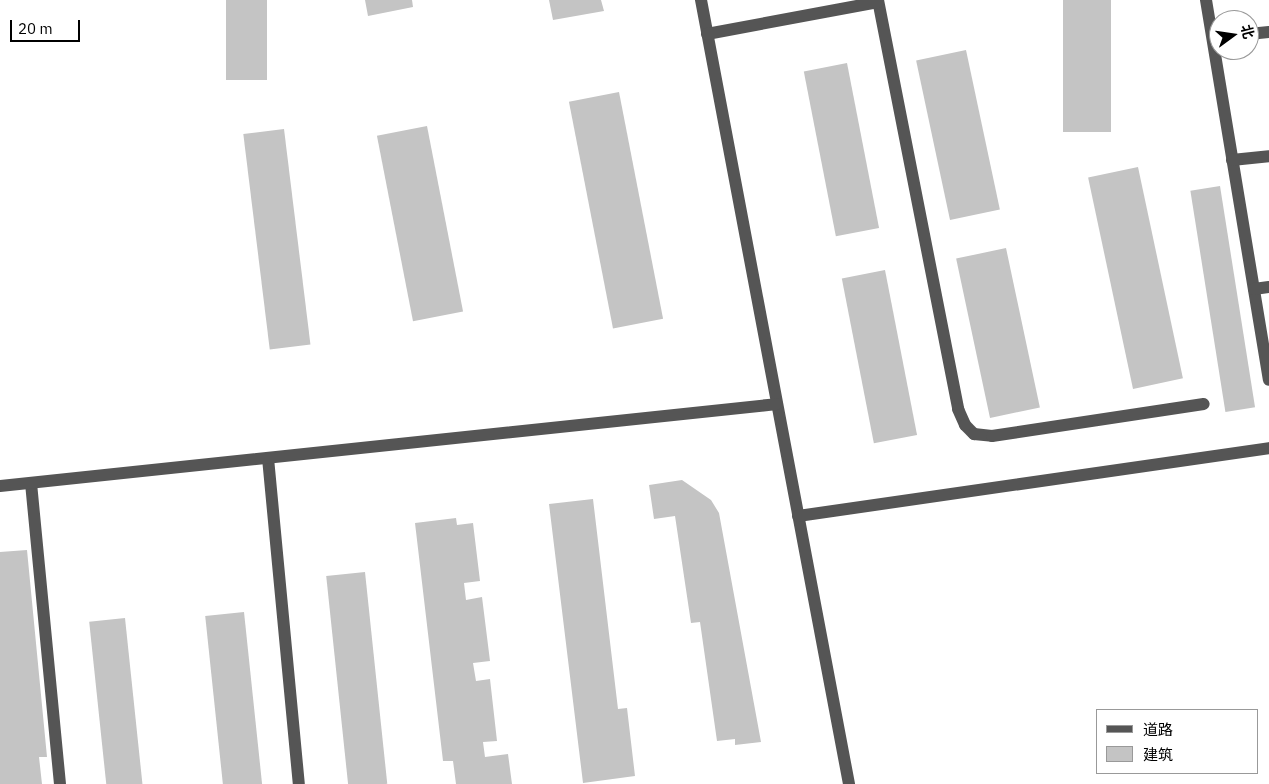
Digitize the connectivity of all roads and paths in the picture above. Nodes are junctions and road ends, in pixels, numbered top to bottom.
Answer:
1 (701, 0) edge
2 (1206, 0) edge
3 (878, 1) edge
4 (1209, 12) edge
5 (707, 34) junction
6 (1218, 60) edge
7 (1269, 156) edge
8 (1232, 160) junction
9 (1269, 287) edge
10 (1254, 289) junction
11 (1269, 380) edge
12 (777, 404) junction
13 (1204, 404) dead end
14 (1269, 448) edge
15 (268, 458) junction
16 (31, 483) junction
17 (0, 486) edge
18 (798, 516) junction
19 (60, 784) edge
20 (299, 784) edge
21 (849, 784) edge

1 - 5 street
2 - 4 street
3 - 5 street
3 - 13 street
5 - 12 street
6 - 8 street
7 - 8 street
8 - 10 street
9 - 10 street
10 - 11 street
12 - 15 street
12 - 18 street
14 - 18 street
15 - 16 street
15 - 20 street
16 - 17 street
16 - 19 street
18 - 21 street

